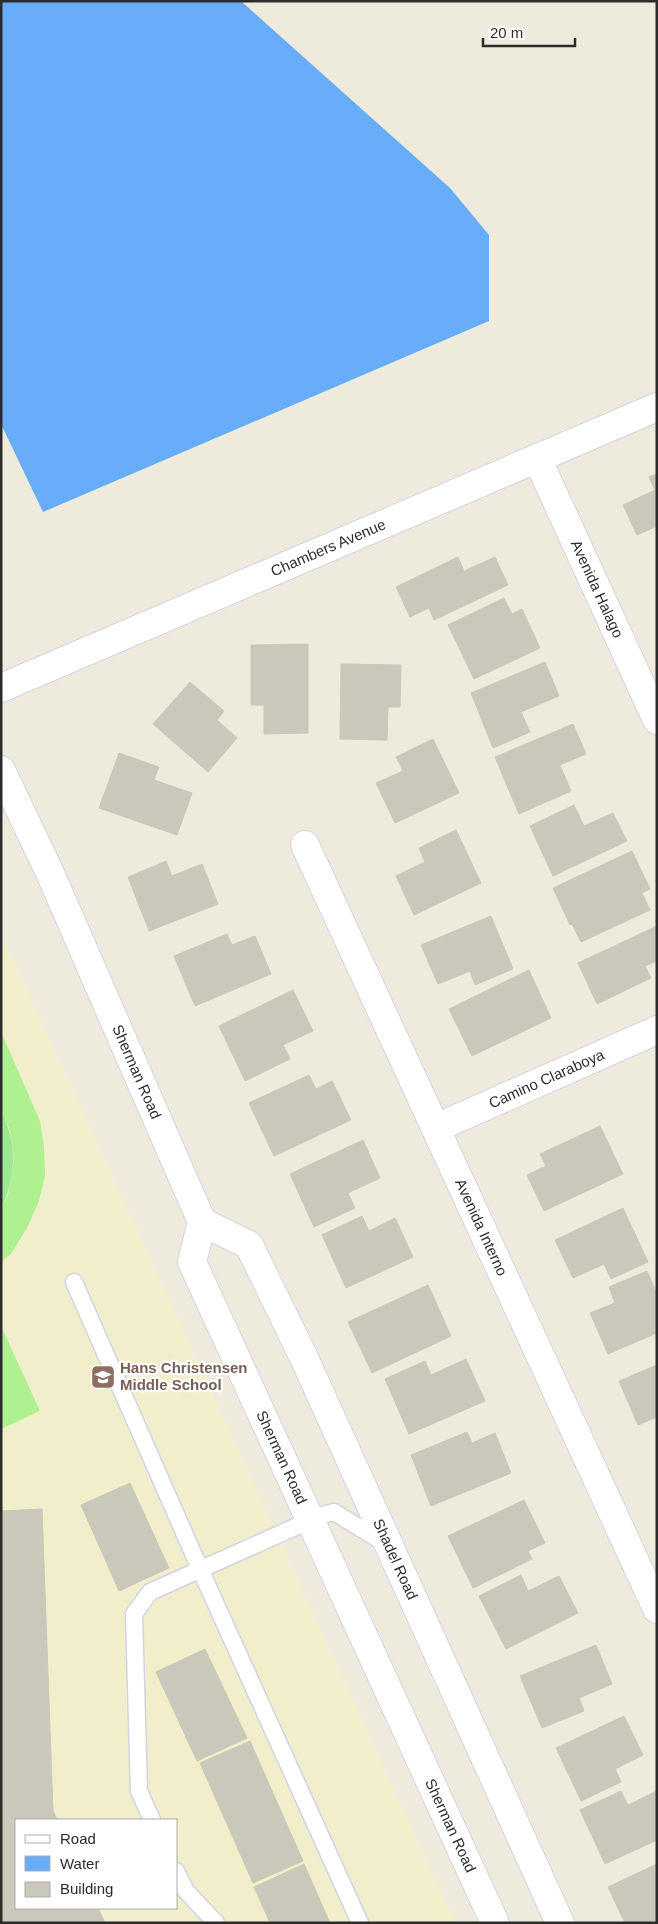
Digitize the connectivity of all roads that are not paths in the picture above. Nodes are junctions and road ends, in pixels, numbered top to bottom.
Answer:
1 (657, 407) edge
2 (538, 458) junction
3 (1, 688) edge
4 (657, 720) edge
5 (1, 770) edge
6 (305, 845) dead end
7 (657, 1030) edge
8 (436, 1128) junction
9 (202, 1222) junction
10 (74, 1282) dead end
11 (310, 1520) junction
12 (390, 1546) junction
13 (200, 1569) junction
14 (657, 1609) edge
15 (152, 1819) edge
16 (178, 1875) edge
17 (216, 1923) edge
18 (360, 1923) edge
19 (495, 1923) edge
20 (560, 1923) edge

1 - 2 street, Chambers Avenue
2 - 3 street, Chambers Avenue
2 - 4 street, Avenida Halago
5 - 9 street, Sherman Road
6 - 8 street, Avenida Interno
7 - 8 street, Camino Claraboya
8 - 14 street, Avenida Interno
9 - 11 street, Sherman Road
9 - 12 street, Shadel Road
10 - 13 lane
11 - 12 lane
11 - 13 lane
11 - 19 street, Sherman Road
12 - 20 street, Shadel Road
13 - 15 lane
13 - 18 lane
16 - 17 lane

